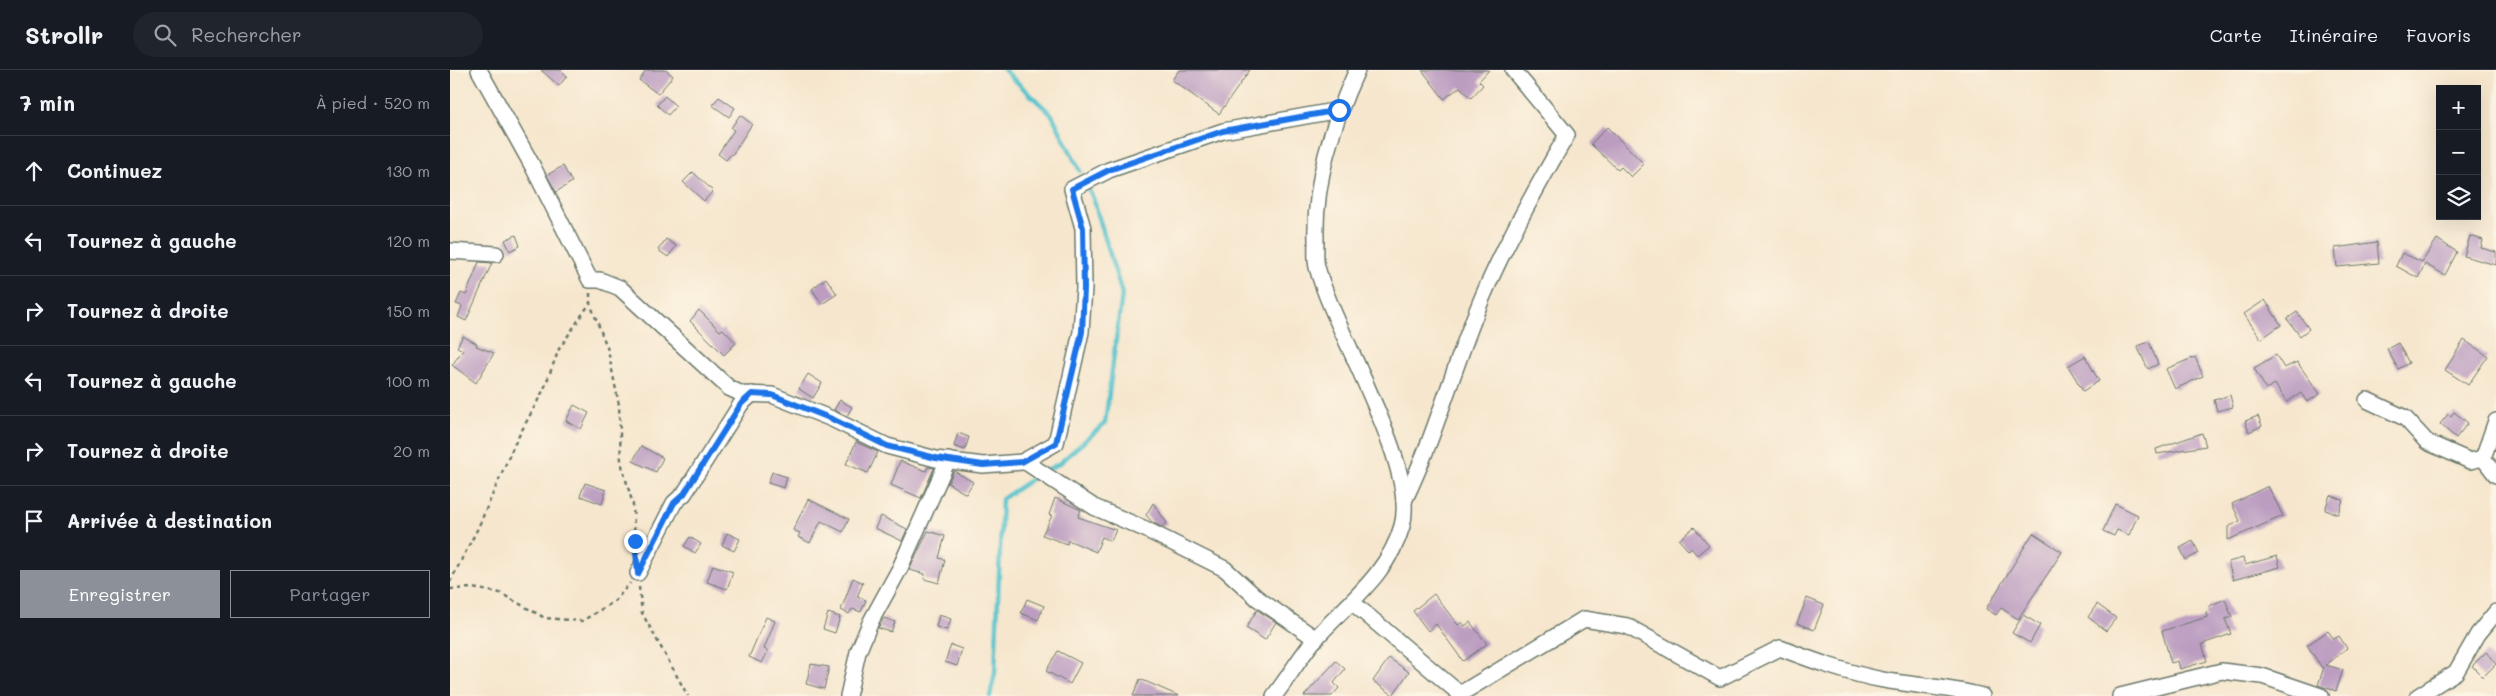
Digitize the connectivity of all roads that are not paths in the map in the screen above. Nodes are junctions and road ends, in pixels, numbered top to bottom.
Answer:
1 (478, 70) edge
2 (1357, 70) edge
3 (1513, 70) edge
4 (1339, 110) junction
5 (450, 251) edge
6 (496, 254) dead end
7 (752, 394) junction
8 (2367, 400) dead end
9 (2496, 421) edge
10 (2483, 458) junction
11 (948, 460) junction
12 (1024, 461) junction
13 (2496, 474) edge
14 (1404, 501) junction
15 (638, 574) road end
16 (1353, 602) junction
17 (2496, 612) edge
18 (1316, 639) junction
19 (848, 696) edge
20 (1274, 696) edge
21 (1982, 696) edge
22 (2120, 696) edge
23 (2321, 696) edge
24 (2418, 696) edge

1 - 7 street
2 - 4 street
3 - 14 street
4 - 12 street
4 - 14 street
5 - 6 street
7 - 11 street
7 - 15 street
8 - 10 street
9 - 10 street
10 - 13 street
11 - 12 street
11 - 19 street
12 - 18 street
14 - 16 street
16 - 18 street
16 - 21 street
17 - 24 street
18 - 20 street
22 - 23 street

